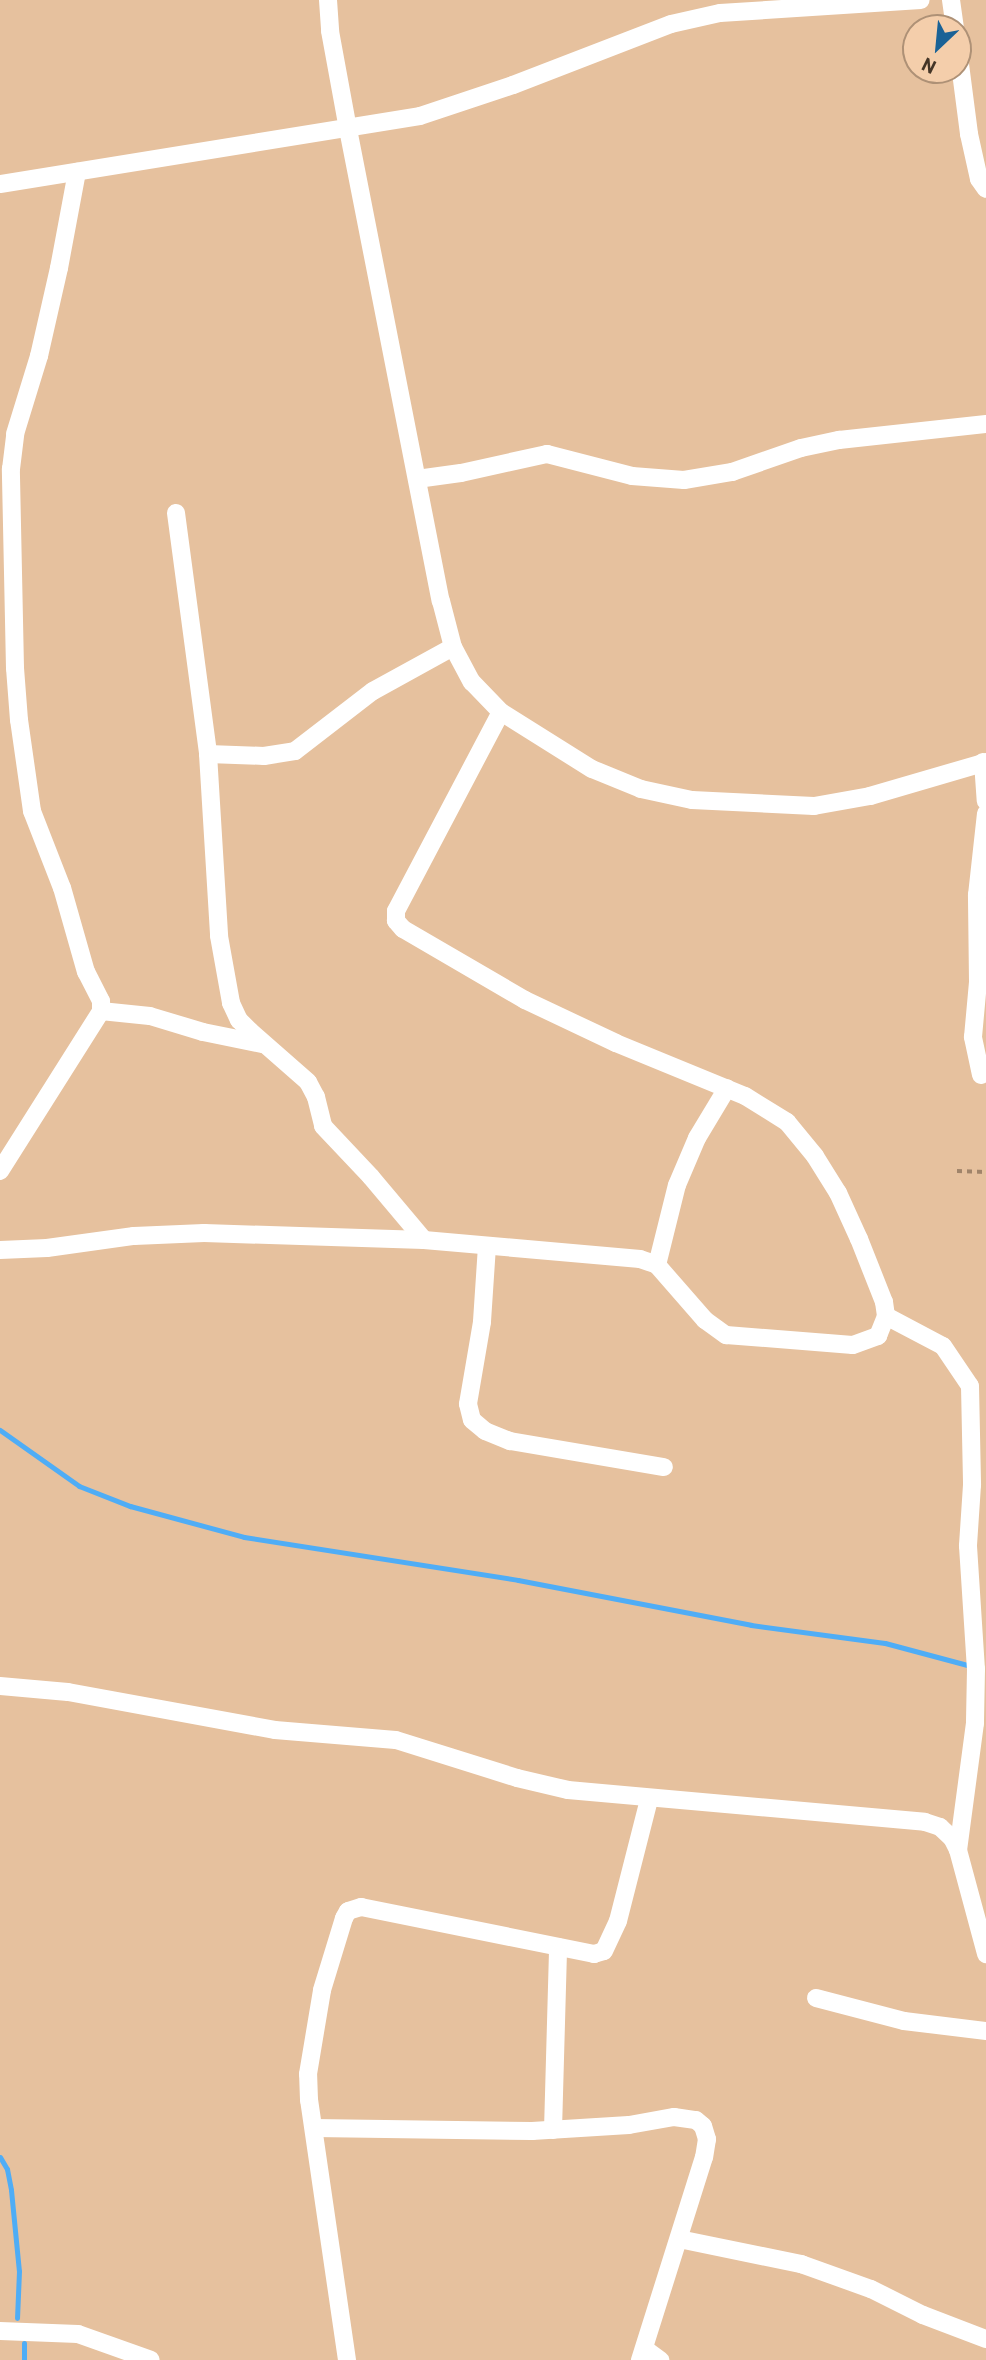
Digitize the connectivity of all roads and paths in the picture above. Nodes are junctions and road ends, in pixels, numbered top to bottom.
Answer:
1 (328, 0) edge
2 (921, 0) edge
3 (963, 84) edge
4 (348, 129) junction
5 (77, 172) junction
6 (0, 184) edge
7 (986, 189) edge
8 (986, 424) edge
9 (417, 479) junction
10 (176, 513) dead end
11 (453, 647) junction
12 (500, 712) junction
13 (208, 754) junction
14 (985, 762) edge
15 (986, 801) edge
16 (986, 813) edge
17 (100, 1011) junction
18 (266, 1045) junction
19 (981, 1075) dead end
20 (727, 1088) junction
21 (0, 1171) edge
22 (957, 1171) dead end
23 (986, 1172) edge
24 (424, 1240) junction
25 (487, 1246) junction
26 (0, 1250) edge
27 (657, 1265) junction
28 (886, 1317) junction
29 (664, 1467) dead end
30 (0, 1686) edge
31 (649, 1799) junction
32 (958, 1850) junction
33 (558, 1947) junction
34 (986, 1954) edge
35 (816, 1998) dead end
36 (986, 2031) edge
37 (314, 2128) junction
38 (554, 2130) junction
39 (680, 2239) junction
40 (0, 2331) edge
41 (986, 2339) edge
42 (648, 2356) edge
43 (151, 2360) edge
44 (347, 2360) edge

1 - 4 street
2 - 4 street
3 - 7 street
4 - 5 street
4 - 9 street
5 - 6 street
5 - 17 street
8 - 9 street
9 - 11 street
10 - 13 street
11 - 12 street
11 - 13 street
12 - 14 street
12 - 20 street
13 - 18 street
14 - 15 street
16 - 19 street
17 - 18 street
17 - 21 street
18 - 24 street
20 - 27 street
20 - 28 street
22 - 23 path
24 - 25 street
24 - 26 street
25 - 27 street
25 - 29 street
27 - 28 street
28 - 32 street
30 - 31 street
31 - 32 street
31 - 33 street
32 - 34 street
33 - 37 street
33 - 38 street
35 - 36 street
37 - 38 street
37 - 44 street
38 - 39 street
39 - 41 street
39 - 42 street
40 - 43 street

